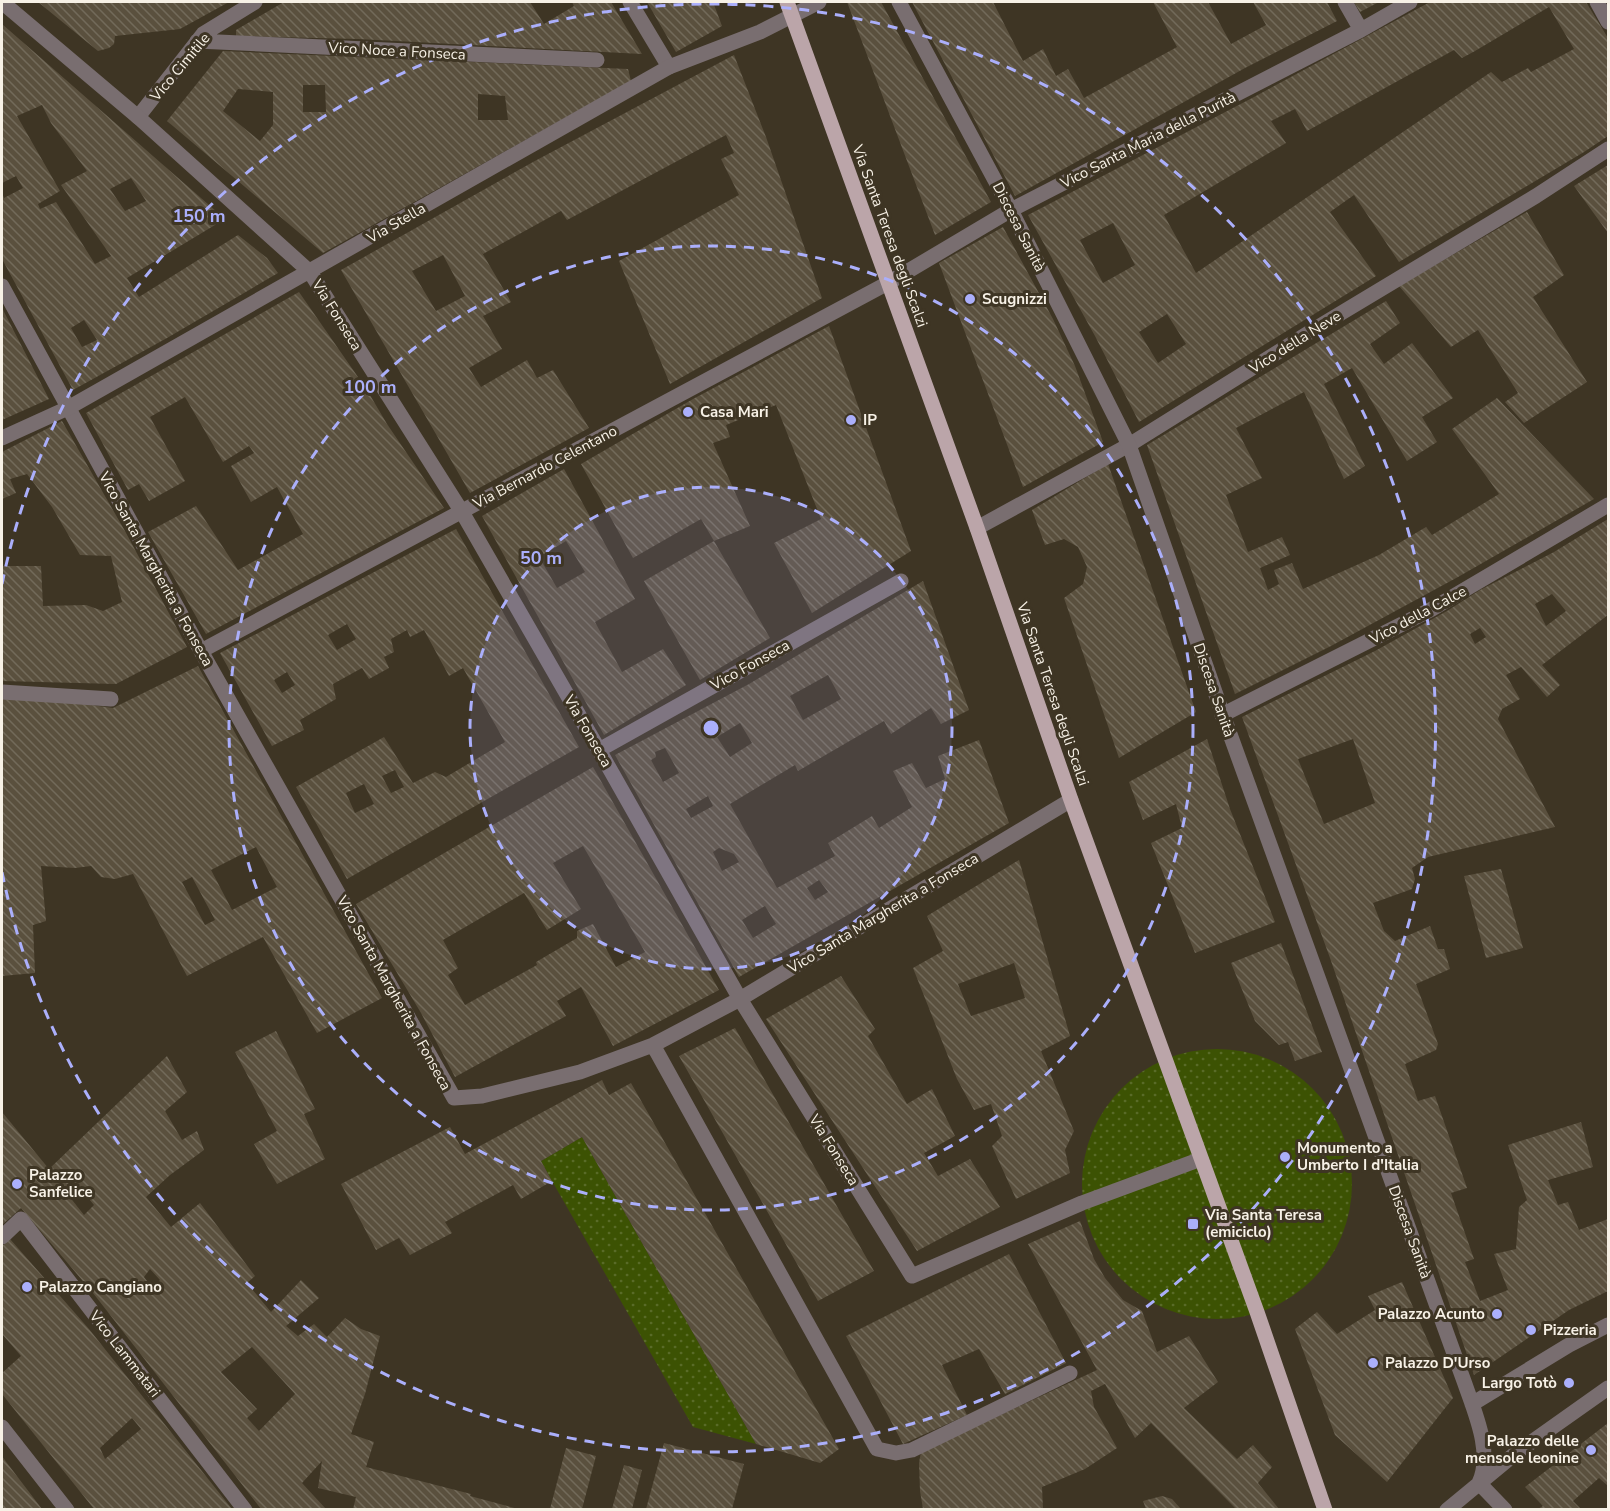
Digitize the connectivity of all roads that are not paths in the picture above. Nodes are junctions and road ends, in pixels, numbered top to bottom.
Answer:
1 (2, 2) edge
2 (255, 2) edge
3 (630, 2) edge
4 (819, 2) edge
5 (898, 2) edge
6 (1345, 2) edge
7 (1410, 2) edge
8 (1597, 2) edge
9 (790, 9) edge
10 (1608, 22) edge
11 (1360, 30) junction
12 (197, 41) junction
13 (597, 60) dead end
14 (669, 67) junction
15 (138, 117) junction
16 (1608, 149) edge
17 (1011, 210) junction
18 (310, 272) junction
19 (888, 283) junction
20 (2, 286) edge
21 (68, 408) junction
22 (2, 438) edge
23 (1129, 445) junction
24 (1608, 505) edge
25 (462, 512) junction
26 (977, 528) junction
27 (902, 581) dead end
28 (201, 651) junction
29 (2, 692) edge
30 (111, 699) dead end
31 (1222, 715) junction
32 (600, 750) junction
33 (1071, 800) junction
34 (740, 999) junction
35 (653, 1045) junction
36 (1201, 1159) junction
37 (2, 1237) edge
38 (1608, 1325) edge
39 (1070, 1373) dead end
40 (1608, 1388) edge
41 (1472, 1404) junction
42 (2, 1427) edge
43 (1481, 1440) junction
44 (1515, 1454) junction
45 (1479, 1483) junction
46 (67, 1509) edge
47 (245, 1509) edge
48 (1325, 1509) edge
49 (1447, 1509) edge
50 (1505, 1509) edge

1 - 15 street, Via Fonseca
2 - 12 street, Vico Cimitile
3 - 14 street
4 - 9 street, Via Stella
5 - 17 street, Discesa Sanità
6 - 11 street
7 - 11 street, Vico Santa Maria della Purità
8 - 10 street
9 - 14 street, Via Stella
9 - 19 main road, Via Santa Teresa degli Scalzi
11 - 17 street, Vico Santa Maria della Purità
12 - 13 street, Vico Noce a Fonseca
12 - 15 street, Vico Cimitile
14 - 18 street, Via Stella
15 - 18 street, Via Fonseca
16 - 23 street, Vico della Neve
17 - 19 street, Vico Santa Maria della Purità
17 - 23 street, Discesa Sanità
18 - 21 street, Via Stella
18 - 25 street, Via Fonseca
19 - 25 street, Via Bernardo Celentano
19 - 26 main road, Via Santa Teresa degli Scalzi
20 - 21 street, Vico Santa Margherita a Fonseca
21 - 22 street, Via Stella
21 - 28 street, Vico Santa Margherita a Fonseca
23 - 26 street, Vico della Neve
23 - 31 street, Discesa Sanità
24 - 31 street, Vico della Calce
25 - 28 street, Via Bernardo Celentano
25 - 32 street, Via Fonseca
26 - 33 main road, Via Santa Teresa degli Scalzi
27 - 32 street, Vico Fonseca
28 - 35 street, Vico Santa Margherita a Fonseca
29 - 30 street
31 - 41 street, Discesa Sanità
32 - 34 street, Via Fonseca
33 - 34 street, Vico Santa Margherita a Fonseca
33 - 36 main road, Via Santa Teresa degli Scalzi
34 - 35 street, Vico Santa Margherita a Fonseca
34 - 36 street, Via Fonseca
35 - 39 street
36 - 48 main road, Via Santa Teresa degli Scalzi
37 - 47 street, Vico Lammatari
38 - 41 street
40 - 44 street
41 - 43 street, Discesa Sanità
42 - 46 street
43 - 44 street
43 - 45 street, Discesa Sanità
44 - 45 street
45 - 49 street
45 - 50 street

